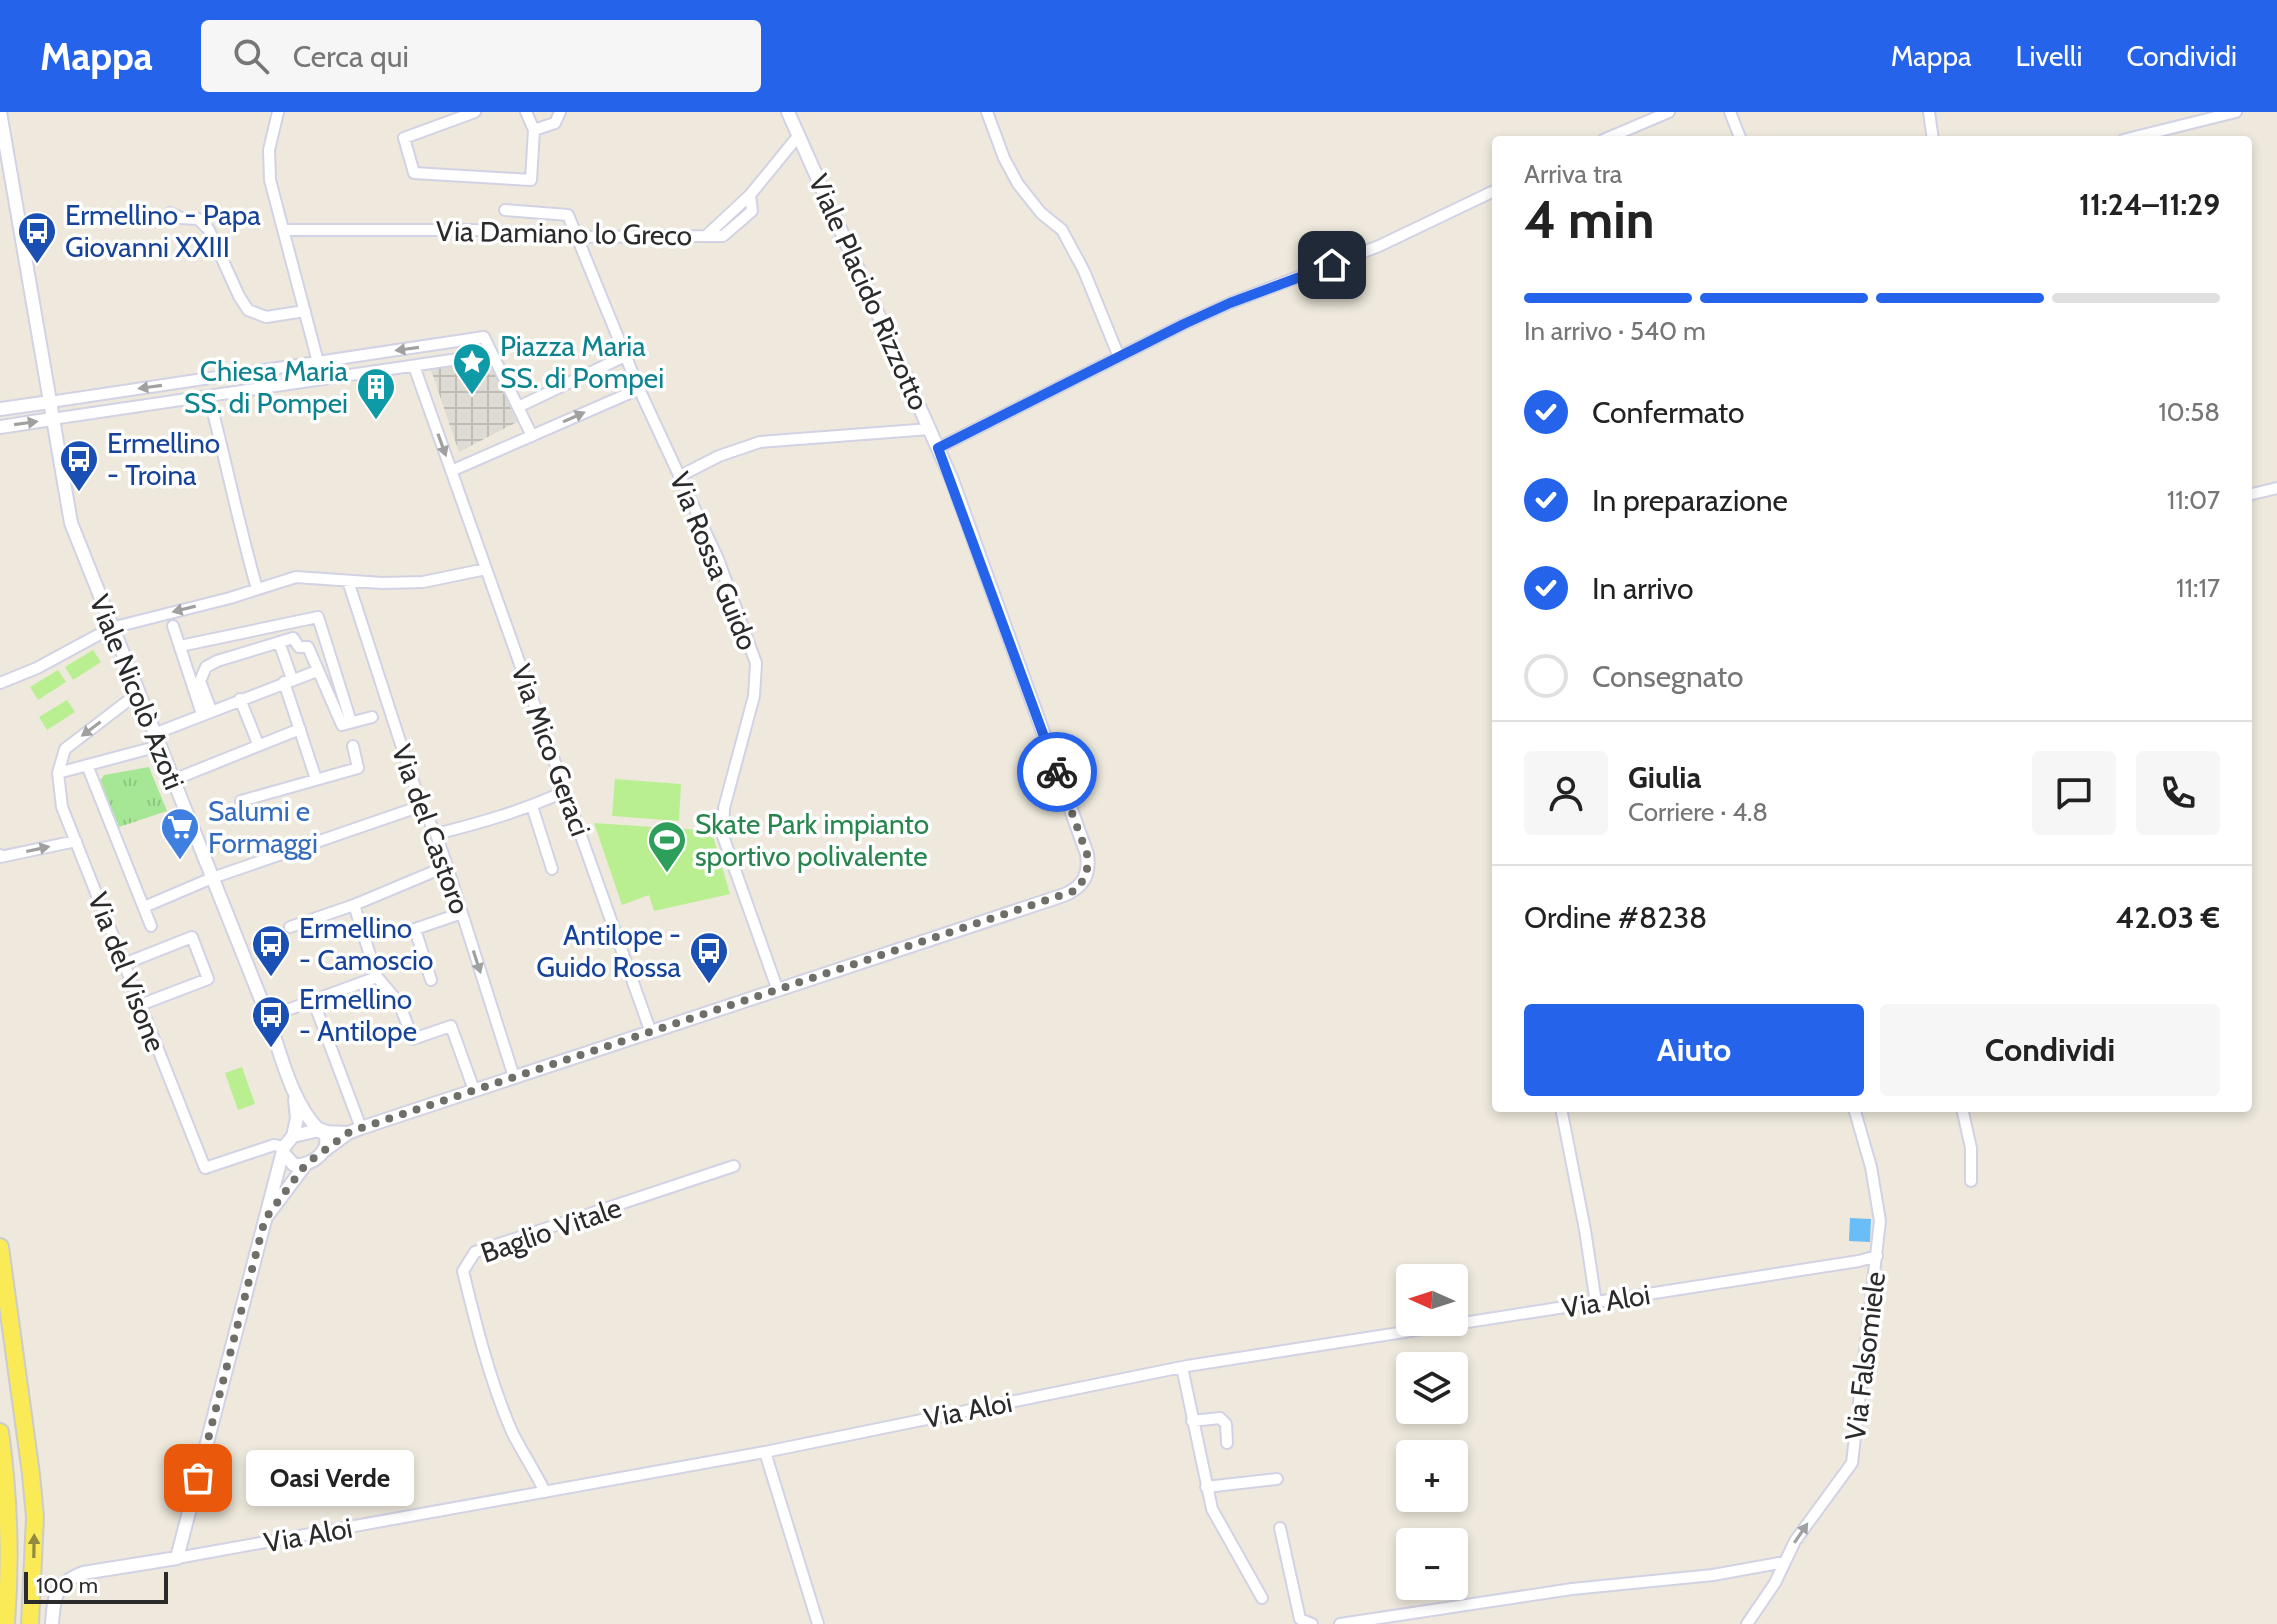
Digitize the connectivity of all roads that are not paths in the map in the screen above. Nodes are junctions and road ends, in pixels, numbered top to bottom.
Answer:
1 (0, 112) edge
2 (278, 112) edge
3 (475, 112) edge
4 (526, 112) edge
5 (560, 112) edge
6 (788, 112) edge
7 (987, 112) edge
8 (1669, 112) edge
9 (1730, 112) edge
10 (1929, 112) edge
11 (2236, 112) edge
12 (534, 130) junction
13 (799, 135) junction
14 (1612, 136) edge
15 (1739, 136) edge
16 (1932, 136) edge
17 (2139, 136) edge
18 (1492, 192) edge
19 (505, 210) dead end
20 (170, 213) dead end
21 (284, 230) junction
22 (576, 237) junction
23 (305, 311) junction
24 (492, 354) junction
25 (625, 356) junction
26 (1119, 357) junction
27 (318, 362) junction
28 (414, 366) junction
29 (639, 389) junction
30 (209, 397) junction
31 (50, 402) junction
32 (518, 407) junction
33 (0, 409) edge
34 (52, 419) junction
35 (0, 427) edge
36 (930, 429) junction
37 (532, 436) junction
38 (938, 448) junction
39 (451, 471) junction
40 (680, 476) junction
41 (2277, 488) edge
42 (2252, 494) edge
43 (486, 569) junction
44 (348, 581) junction
45 (257, 589) junction
46 (289, 623) junction
47 (173, 626) dead end
48 (111, 628) junction
49 (293, 638) junction
50 (279, 642) junction
51 (325, 642) junction
52 (180, 646) junction
53 (308, 647) junction
54 (317, 671) junction
55 (288, 681) junction
56 (0, 683) edge
57 (138, 693) junction
58 (240, 699) junction
59 (207, 712) junction
60 (372, 717) dead end
61 (351, 722) junction
62 (300, 729) junction
63 (157, 740) junction
64 (258, 744) junction
65 (353, 746) dead end
66 (87, 765) junction
67 (58, 773) junction
68 (316, 779) junction
69 (173, 780) junction
70 (565, 791) junction
71 (241, 801) dead end
72 (421, 806) junction
73 (532, 806) junction
74 (436, 834) junction
75 (76, 841) junction
76 (0, 856) edge
77 (447, 866) junction
78 (552, 869) dead end
79 (212, 878) junction
80 (354, 905) junction
81 (144, 907) junction
82 (462, 913) junction
83 (151, 926) dead end
84 (290, 927) dead end
85 (124, 964) junction
86 (377, 977) junction
87 (431, 980) dead end
88 (777, 988) junction
89 (313, 1000) junction
90 (140, 1005) junction
91 (268, 1017) junction
92 (650, 1030) junction
93 (514, 1077) junction
94 (474, 1090) junction
95 (295, 1092) junction
96 (1562, 1112) edge
97 (1855, 1112) edge
98 (1963, 1112) edge
99 (354, 1130) junction
100 (321, 1131) junction
101 (293, 1136) junction
102 (284, 1150) junction
103 (325, 1150) junction
104 (306, 1164) junction
105 (734, 1166) dead end
106 (1971, 1181) dead end
107 (265, 1219) junction
108 (0, 1247) edge
109 (1877, 1256) junction
110 (1596, 1303) junction
111 (1182, 1367) junction
112 (1192, 1421) junction
113 (0, 1432) edge
114 (1227, 1443) dead end
115 (765, 1452) junction
116 (1277, 1479) dead end
117 (1206, 1487) junction
118 (545, 1492) junction
119 (1280, 1528) dead end
120 (177, 1558) junction
121 (1785, 1562) junction
122 (1262, 1598) dead end
123 (6, 1624) edge
124 (30, 1624) edge
125 (52, 1624) edge
126 (818, 1624) edge
127 (1312, 1624) edge
128 (1340, 1624) edge
129 (1747, 1624) edge

1 - 31 street
2 - 21 street
3 - 12 street
4 - 12 street
5 - 12 street
6 - 13 street, Viale Placido Rizzotto
7 - 26 street
8 - 14 street
9 - 15 street
10 - 16 street
11 - 17 street
13 - 22 street, Via Damiano lo Greco
13 - 36 street, Viale Placido Rizzotto
18 - 26 street
19 - 22 street
20 - 23 street
21 - 22 street, Via Damiano lo Greco
21 - 23 street
22 - 25 street, Via Rossa Guido
23 - 27 street
24 -> 27 street
24 - 28 street
24 - 32 street
25 - 29 street, Via Rossa Guido
25 - 32 street
26 - 38 street
27 -> 31 street
28 - 30 street
28 -> 39 street, Via Mico Geraci
37 -> 29 street
29 - 40 street, Via Rossa Guido
30 - 34 street
30 - 45 street
31 - 33 street
31 - 34 street, Viale Nicolò Azoti
32 - 37 street
35 -> 34 street
34 - 48 street, Viale Nicolò Azoti
36 - 38 street, Viale Placido Rizzotto
36 - 40 street
37 - 39 street
38 - 88 street, Viale Placido Rizzotto
39 - 43 street, Via Mico Geraci
40 - 88 street, Via Rossa Guido
41 - 42 street
43 - 44 street
43 - 70 street, Via Mico Geraci
44 - 45 street
44 - 72 street, Via del Castoro
45 -> 48 street
46 - 49 street
46 - 51 street
46 - 52 street
47 - 52 street
48 - 56 street
48 - 57 street, Viale Nicolò Azoti
49 - 50 street
49 - 53 street
50 - 55 street
50 - 59 street
51 - 53 street
51 - 61 street
52 - 59 street
53 - 54 street
54 - 55 street
54 - 61 street
55 - 58 street
55 - 62 street
57 - 63 street, Viale Nicolò Azoti
57 -> 67 street
58 - 59 street
58 - 64 street
59 - 63 street
60 - 61 street
62 - 64 street
62 - 68 street
63 - 66 street
63 - 69 street, Viale Nicolò Azoti
64 - 69 street
65 - 68 street
66 - 67 street
66 - 81 street
67 - 75 street, Via del Visone
68 - 71 street
69 - 79 street, Viale Nicolò Azoti
70 - 73 street
70 - 92 street, Via Mico Geraci
72 - 74 street, Via del Castoro
72 - 79 street
73 - 74 street
73 - 78 street
74 - 77 street, Via del Castoro
76 -> 75 street
75 - 85 street, Via del Visone
77 - 80 street
77 - 82 street, Via del Castoro
79 - 81 street
79 - 91 street, Viale Nicolò Azoti
80 - 84 street
80 - 86 street
81 - 83 street
82 - 87 street
82 -> 93 street, Via del Castoro
85 - 90 street, Via del Visone
85 - 90 street
86 - 89 street
86 - 94 street
88 - 92 street
89 - 91 street
89 - 99 street
90 - 102 street, Via del Visone
91 - 95 street, Viale Nicolò Azoti
92 - 93 street
93 - 94 street
94 - 99 street
95 - 100 street
95 - 101 street
96 - 110 street
97 - 109 street, Via Falsomiele
98 - 106 street
99 - 100 street
99 - 103 street
100 - 101 street
100 - 103 street
101 - 102 street
102 - 104 street
102 - 107 street
103 - 104 street
104 - 107 street
105 - 118 street, Baglio Vitale
107 - 120 street
124 -> 108 main road
109 - 110 street, Via Aloi
121 -> 109 street, Via Falsomiele
110 - 111 street, Via Aloi
111 - 112 street
111 - 115 street, Via Aloi
112 - 114 street
112 - 117 street
113 - 123 main road
115 - 118 street, Via Aloi
115 - 126 street
116 - 117 street
117 - 122 street
118 - 120 street, Via Aloi
119 - 127 street
120 - 125 street, Via Aloi
121 - 128 street
121 - 129 street, Via Falsomiele

